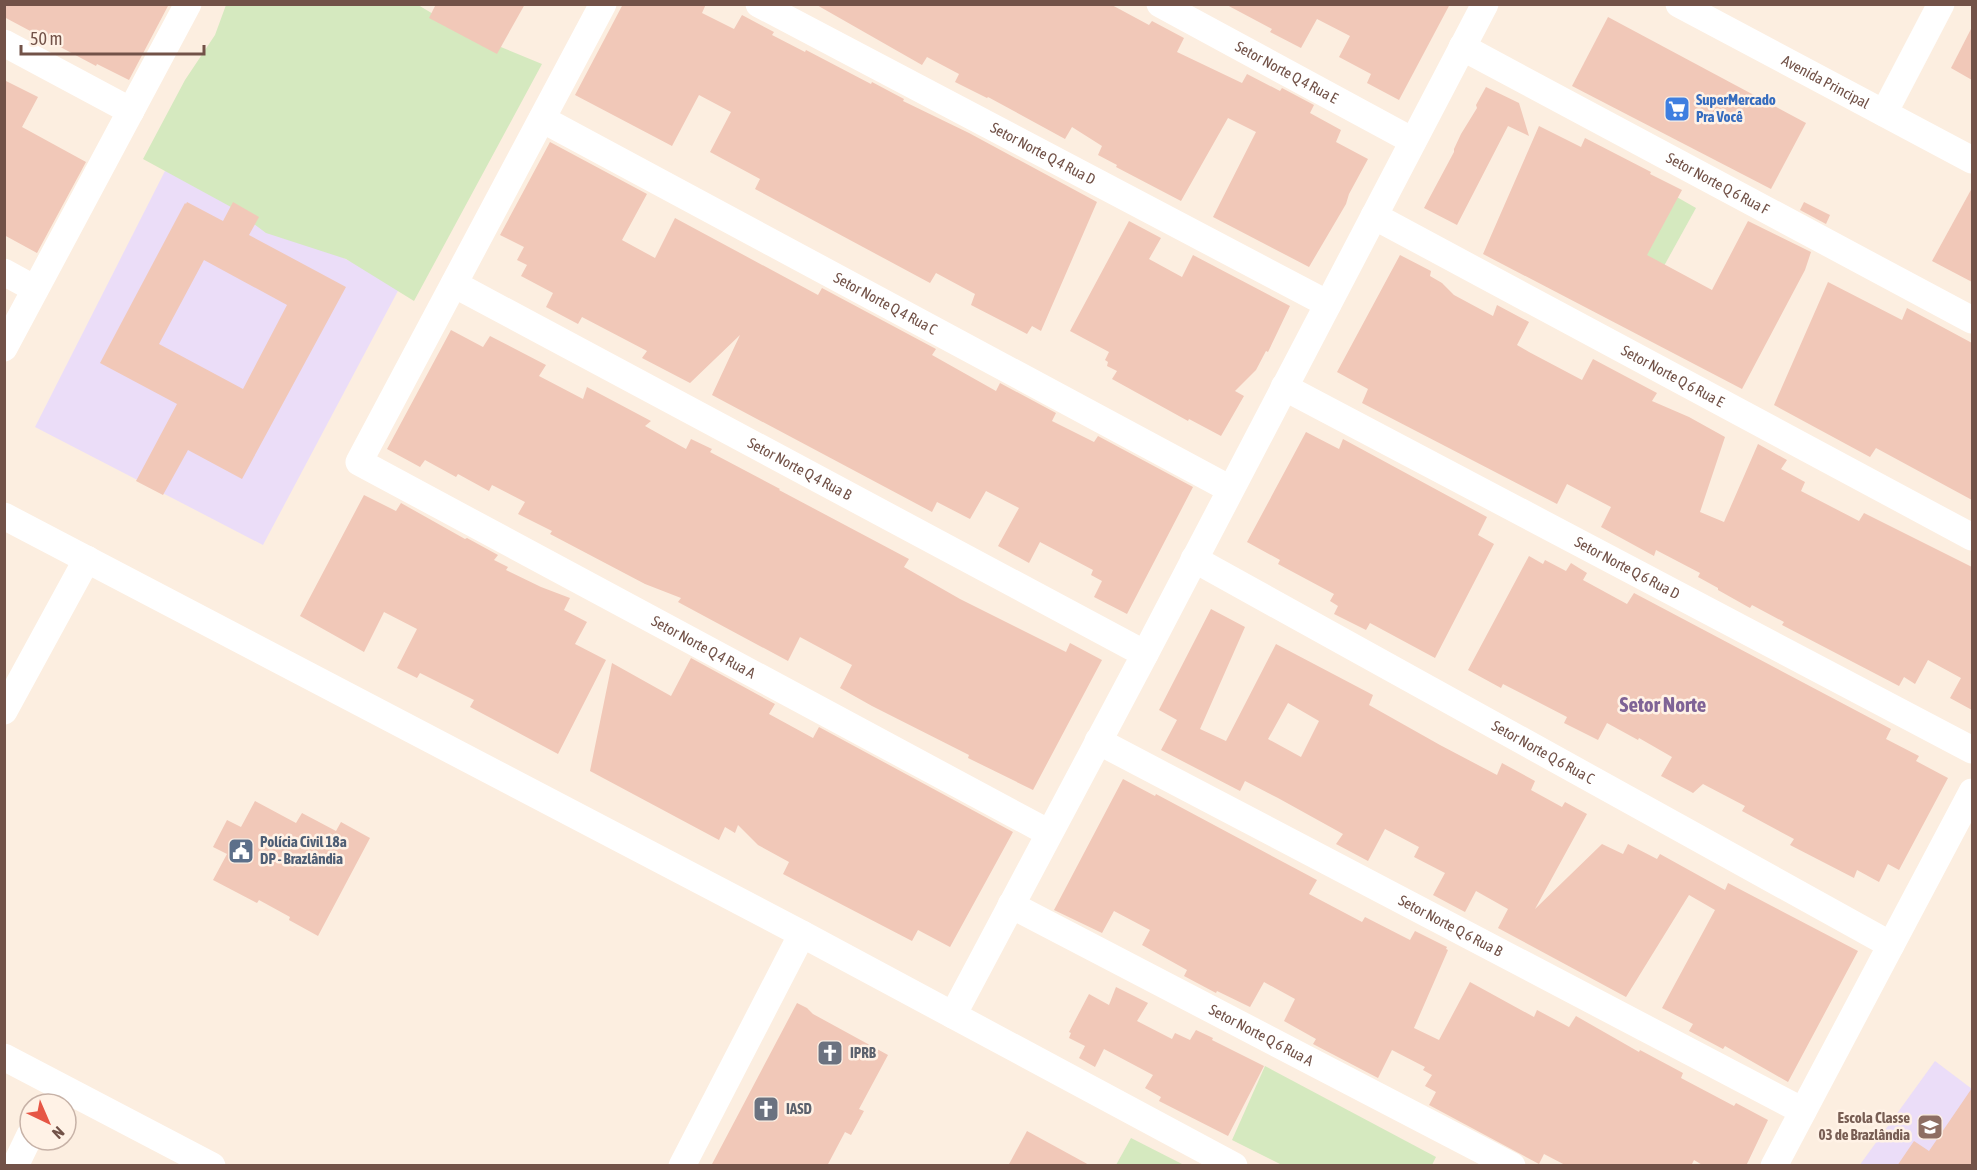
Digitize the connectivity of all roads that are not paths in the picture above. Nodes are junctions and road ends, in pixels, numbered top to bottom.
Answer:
1 (188, 4) edge
2 (603, 4) edge
3 (759, 4) edge
4 (1160, 4) edge
5 (1485, 4) edge
6 (1679, 4) edge
7 (1941, 4) edge
8 (4, 43) edge
9 (1462, 47) junction
10 (131, 111) junction
11 (1884, 113) junction
12 (542, 119) junction
13 (1413, 141) junction
14 (1972, 160) edge
15 (1374, 216) junction
16 (4, 272) edge
17 (454, 284) junction
18 (35, 288) junction
19 (1328, 304) junction
20 (1972, 320) edge
21 (4, 348) edge
22 (1284, 387) junction
23 (1230, 489) junction
24 (4, 516) edge
25 (1972, 537) edge
26 (87, 559) junction
27 (1194, 559) junction
28 (1145, 654) junction
29 (4, 711) edge
30 (1098, 741) junction
31 (1972, 750) edge
32 (1972, 792) edge
33 (1049, 833) junction
34 (1011, 905) junction
35 (802, 934) junction
36 (1891, 945) junction
37 (953, 1015) junction
38 (4, 1057) edge
39 (48, 1092) edge
40 (78, 1106) edge
41 (1803, 1112) junction
42 (22, 1152) edge
43 (15, 1166) edge
44 (212, 1166) edge
45 (682, 1166) edge
46 (1234, 1166) edge
47 (1512, 1166) edge
48 (1774, 1166) edge

1 - 10 street
2 - 12 street
3 - 19 street, Setor Norte Q 4 Rua D
4 - 13 street, Setor Norte Q 4 Rua E
5 - 9 street
6 - 11 street, Avenida Principal
7 - 11 street
8 - 10 street
9 - 13 street
9 - 20 street, Setor Norte Q 6 Rua F
10 - 18 street
11 - 14 street, Avenida Principal
12 - 17 street
12 - 23 street, Setor Norte Q 4 Rua C
13 - 15 street
15 - 19 street
15 - 25 street, Setor Norte Q 6 Rua E
16 - 18 street
17 - 28 street, Setor Norte Q 4 Rua B
17 - 33 street, Setor Norte Q 4 Rua A
18 - 21 street
19 - 22 street
22 - 23 street
22 - 31 street, Setor Norte Q 6 Rua D
23 - 27 street
24 - 26 street
26 - 29 street
26 - 35 street
27 - 28 street
27 - 36 street, Setor Norte Q 6 Rua C
28 - 30 street
30 - 33 street
30 - 41 street, Setor Norte Q 6 Rua B
32 - 36 street
33 - 34 street
34 - 37 street
34 - 47 street, Setor Norte Q 6 Rua A
35 - 37 street
35 - 45 street
36 - 41 street
37 - 46 street
38 - 39 street
40 - 44 street
41 - 48 street
42 - 43 street

